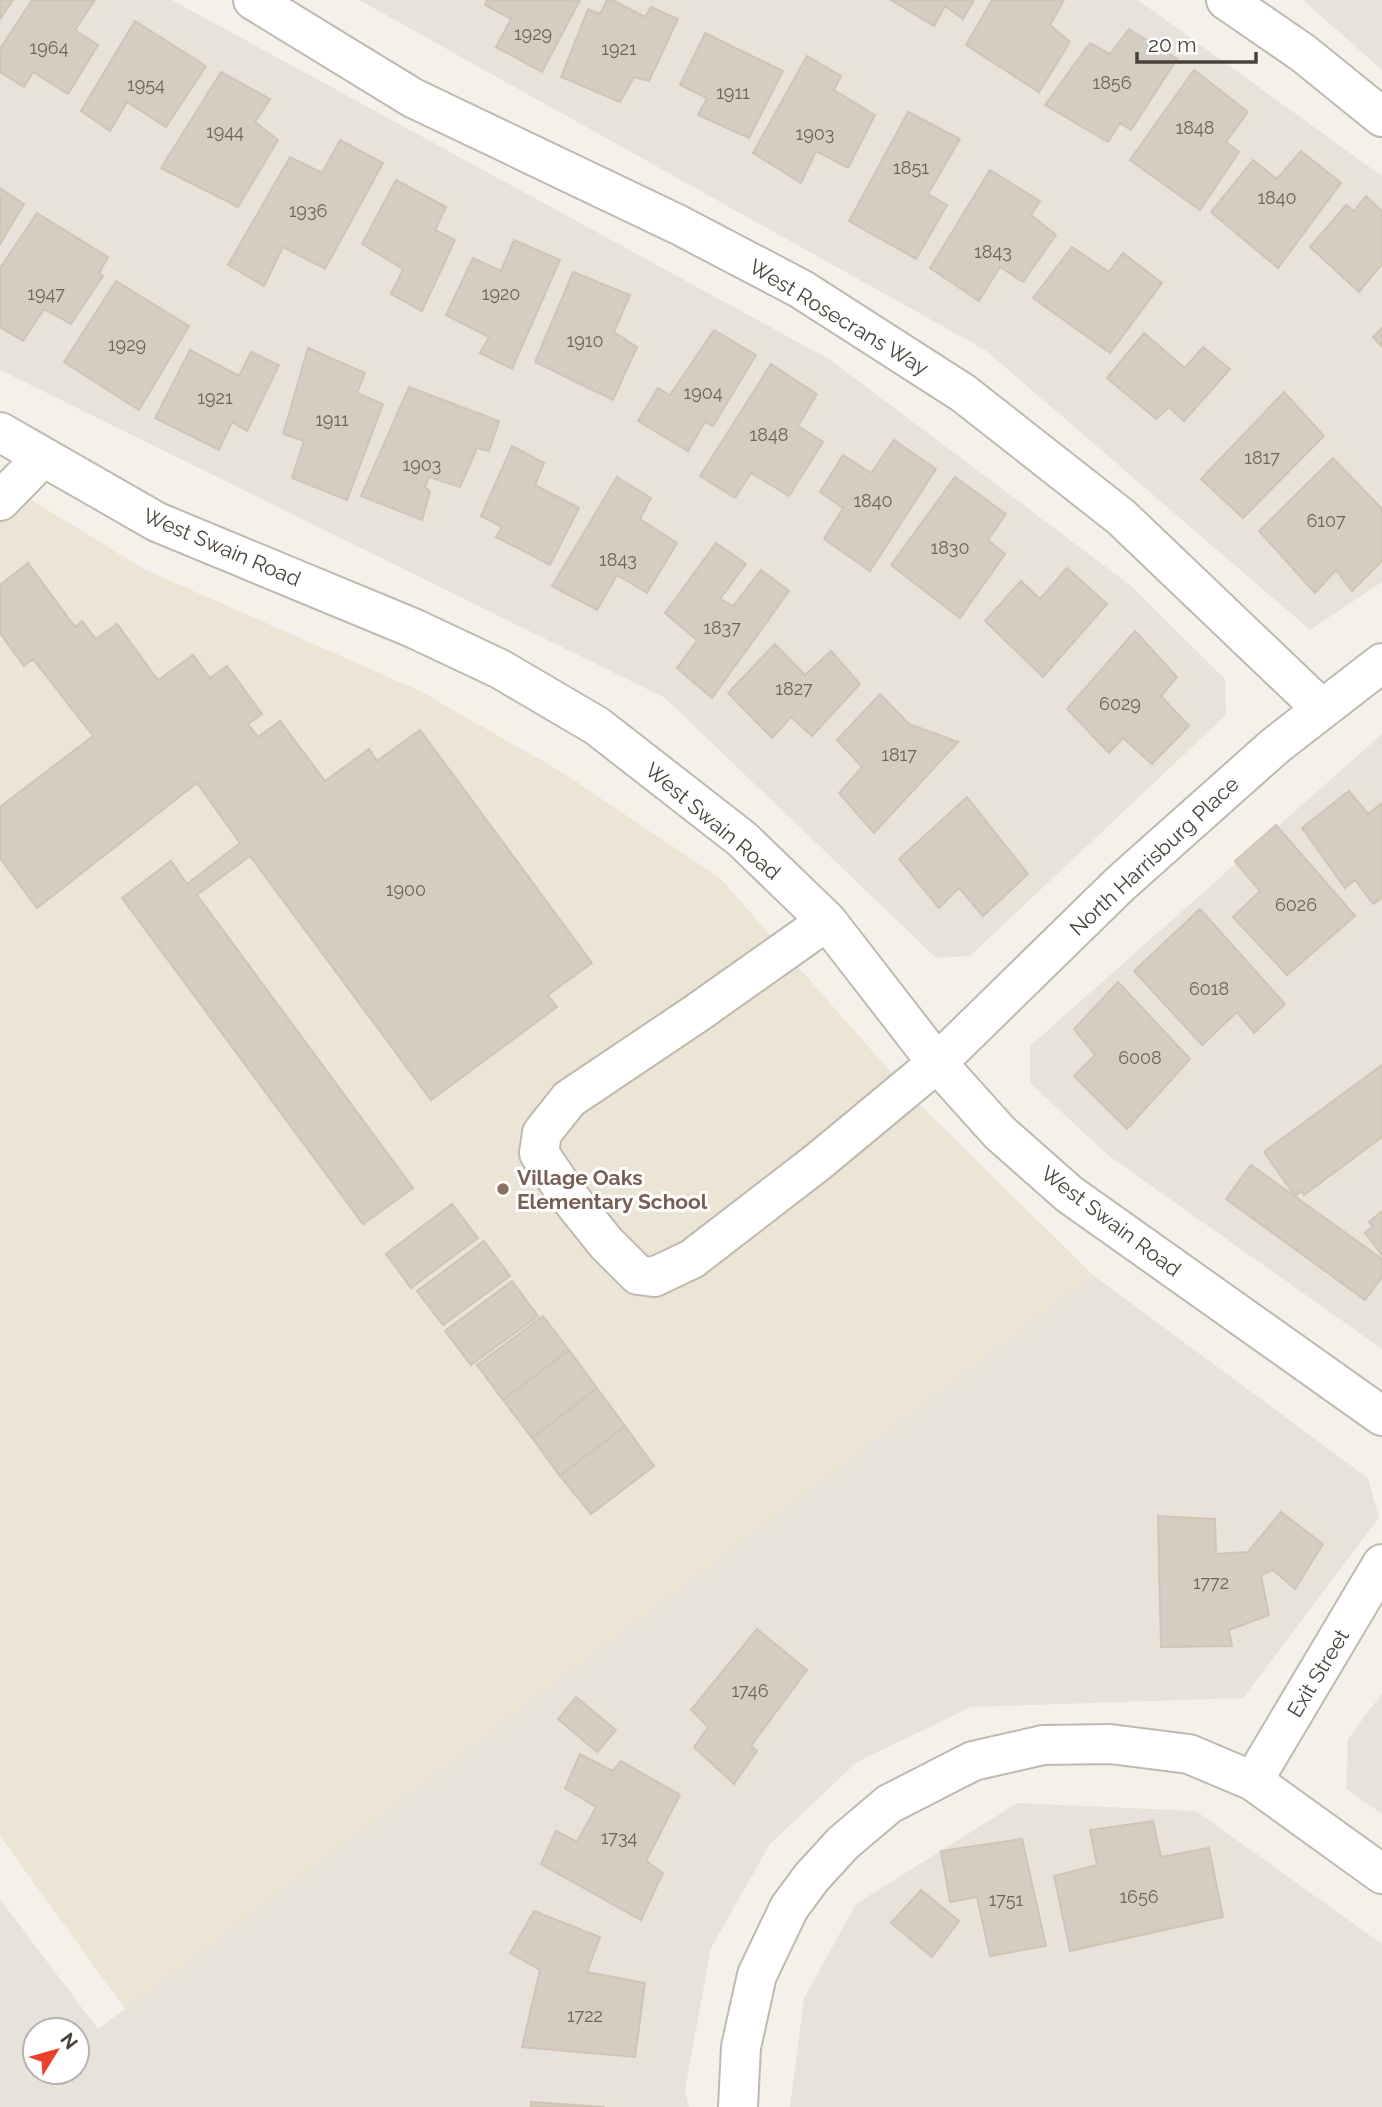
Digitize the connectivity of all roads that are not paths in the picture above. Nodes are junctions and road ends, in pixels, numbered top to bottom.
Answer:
1 (253, 0) edge
2 (1226, 0) edge
3 (1382, 117) edge
4 (0, 432) edge
5 (43, 457) junction
6 (0, 501) edge
7 (1382, 663) edge
8 (1322, 709) junction
9 (827, 921) junction
10 (937, 1063) junction
11 (1382, 1416) edge
12 (1382, 1564) edge
13 (1253, 1781) junction
14 (1382, 1874) edge
15 (738, 2107) edge

1 - 8 street, West Rosecrans Way
2 - 3 street
4 - 5 street, West Swain Road
5 - 6 street
5 - 9 street, West Swain Road
7 - 8 street, North Harrisburg Place
8 - 10 street, North Harrisburg Place
9 - 10 street, West Swain Road
9 - 10 street, North Harrisburg Place
10 - 11 street, West Swain Road
12 - 13 street, Exit Street
13 - 14 street
13 - 15 street

